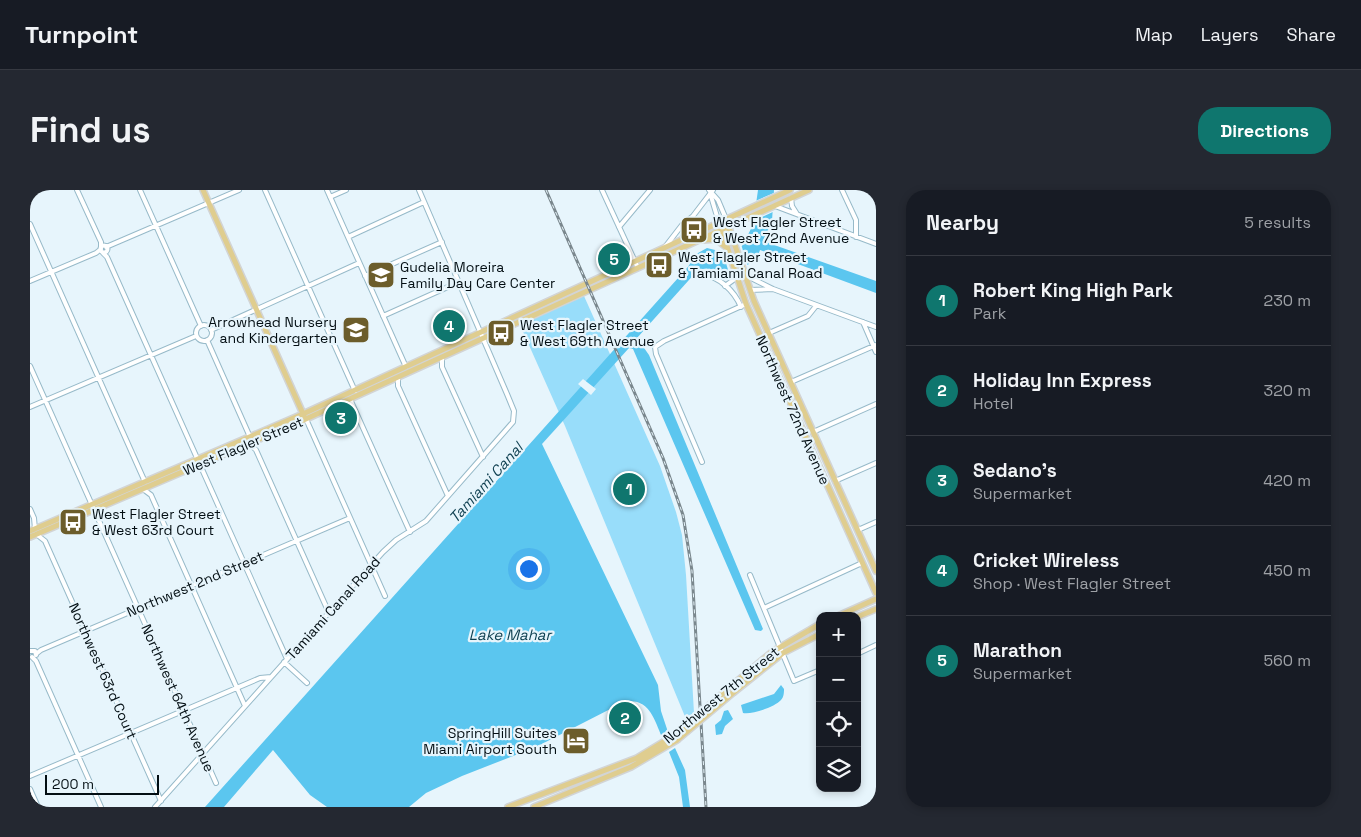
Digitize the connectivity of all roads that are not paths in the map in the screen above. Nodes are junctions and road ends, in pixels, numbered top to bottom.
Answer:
1 (77, 190) edge
2 (140, 190) edge
3 (203, 190) edge
4 (239, 190) edge
5 (265, 190) edge
6 (327, 190) edge
7 (346, 190) edge
8 (419, 190) edge
9 (602, 190) edge
10 (650, 190) edge
11 (790, 190) edge
12 (809, 190) edge
13 (842, 190) edge
14 (711, 191) edge
15 (330, 197) junction
16 (791, 198) junction
17 (424, 202) junction
18 (209, 204) junction
19 (775, 206) junction
20 (796, 214) junction
21 (694, 216) junction
22 (726, 219) junction
23 (719, 223) junction
24 (30, 224) edge
25 (156, 227) junction
26 (619, 227) junction
27 (729, 227) junction
28 (722, 230) junction
29 (348, 237) junction
30 (856, 237) junction
31 (680, 241) junction
32 (700, 241) junction
33 (442, 242) junction
34 (876, 244) edge
35 (664, 249) junction
36 (727, 249) junction
37 (104, 250) junction
38 (635, 262) junction
39 (359, 263) junction
40 (638, 268) junction
41 (51, 272) junction
42 (744, 272) junction
43 (701, 273) dead end
44 (735, 275) junction
45 (365, 276) junction
46 (30, 281) edge
47 (459, 282) junction
48 (308, 286) junction
49 (725, 286) junction
50 (750, 290) junction
51 (773, 290) junction
52 (754, 300) junction
53 (550, 304) junction
54 (743, 305) junction
55 (816, 306) junction
56 (256, 310) junction
57 (383, 316) junction
58 (863, 322) junction
59 (201, 326) junction
60 (876, 327) edge
61 (211, 330) junction
62 (769, 334) junction
63 (483, 335) junction
64 (196, 336) junction
65 (761, 337) junction
66 (207, 340) junction
67 (875, 345) edge
68 (876, 352) edge
69 (151, 355) junction
70 (442, 356) junction
71 (435, 360) junction
72 (30, 366) edge
73 (442, 366) junction
74 (406, 367) junction
75 (398, 377) junction
76 (98, 378) junction
77 (390, 380) junction
78 (791, 382) junction
79 (398, 386) junction
80 (783, 386) junction
81 (355, 390) junction
82 (350, 399) junction
83 (45, 400) junction
84 (876, 404) edge
85 (30, 407) edge
86 (304, 417) junction
87 (814, 432) junction
88 (805, 436) junction
89 (250, 437) junction
90 (256, 440) junction
91 (249, 443) junction
92 (256, 450) junction
93 (483, 457) junction
94 (198, 462) junction
95 (702, 462) dead end
96 (876, 462) edge
97 (836, 481) junction
98 (145, 482) junction
99 (151, 485) junction
100 (827, 485) junction
101 (143, 489) junction
102 (151, 495) junction
103 (448, 496) junction
104 (93, 507) junction
105 (30, 509) edge
106 (34, 518) junction
107 (350, 518) junction
108 (876, 522) edge
109 (44, 528) junction
110 (858, 530) junction
111 (34, 531) edge
112 (410, 532) junction
113 (849, 534) junction
114 (30, 537) edge
115 (45, 541) junction
116 (296, 541) junction
117 (862, 563) junction
118 (244, 564) junction
119 (371, 566) junction
120 (876, 571) edge
121 (750, 576) dead end
122 (191, 586) junction
123 (876, 593) edge
124 (385, 596) dead end
125 (876, 599) edge
126 (138, 608) junction
127 (764, 608) junction
128 (876, 609) edge
129 (847, 612) edge
130 (329, 613) junction
131 (861, 615) edge
132 (816, 626) edge
133 (85, 631) junction
134 (816, 636) edge
135 (876, 645) edge
136 (780, 646) junction
137 (861, 652) edge
138 (783, 653) junction
139 (32, 654) edge
140 (286, 661) junction
141 (816, 672) edge
142 (271, 677) junction
143 (307, 683) dead end
144 (237, 687) junction
145 (731, 690) junction
146 (245, 706) junction
147 (184, 710) junction
148 (130, 733) junction
149 (676, 737) junction
150 (203, 754) junction
151 (78, 755) junction
152 (30, 776) edge
153 (216, 783) dead end
154 (30, 789) edge
155 (161, 801) junction
156 (38, 807) edge
157 (101, 807) edge
158 (155, 807) edge
159 (508, 807) edge
160 (534, 807) edge

1 - 37 street
2 - 25 street
3 - 18 main road
4 - 18 street
5 - 48 street
6 - 15 street
7 - 15 street
8 - 17 street
9 - 26 street
10 - 26 street
11 - 22 main road, West Flagler Street
12 - 16 main road, West Flagler Street
13 - 30 street
14 - 21 street
14 - 22 street
14 - 23 street
15 - 29 street
16 - 19 main road, West Flagler Street
16 - 20 street
17 - 29 street
17 - 33 street
18 - 25 street
18 - 56 main road
19 - 20 street
19 - 27 main road, West Flagler Street
20 - 30 street
21 - 31 street
21 - 35 street
22 - 23 main road, West Flagler Street
22 - 27 main road, Northwest 72nd Avenue
23 - 28 main road, Northwest 72nd Avenue
23 - 31 main road, West Flagler Street
24 - 41 street
25 - 37 street
25 - 59 street
26 - 38 street
27 - 28 main road, West Flagler Street
27 - 42 main road, Northwest 72nd Avenue
28 - 32 main road, West Flagler Street
28 - 36 main road, Northwest 72nd Avenue
29 - 39 street
30 - 34 street
31 - 35 main road, West Flagler Street
32 - 36 main road
32 - 40 main road, West Flagler Street
33 - 45 street
33 - 47 street
35 - 38 main road, West Flagler Street
36 - 44 main road, Northwest 72nd Avenue
37 - 41 street
37 - 69 street
38 - 40 street
38 - 53 main road, West Flagler Street
39 - 45 street
39 - 48 street
40 - 53 main road, West Flagler Street
41 - 46 street
41 - 76 street
42 - 50 main road, Northwest 72nd Avenue
42 - 51 street
43 - 49 street
44 - 49 street
44 - 54 main road, Northwest 72nd Avenue
45 - 57 street
47 - 57 street
47 - 63 street
48 - 56 street
48 - 81 street
49 - 54 street
50 - 51 street
50 - 52 main road, Northwest 72nd Avenue
51 - 55 street
52 - 54 main road
52 - 62 main road, Northwest 72nd Avenue
53 - 63 main road, West Flagler Street
54 - 65 main road, Northwest 72nd Avenue
54 - 95 street
55 - 58 street
55 - 62 street
56 - 61 street
56 - 86 main road
57 - 74 street
58 - 60 street
58 - 67 street
59 - 61 street
59 - 64 street
61 - 66 street
62 - 65 main road
62 - 78 main road, Northwest 72nd Avenue
63 - 70 main road, West Flagler Street
63 - 74 main road, West Flagler Street
63 - 93 street, Tamiami Canal Road
64 - 66 street
64 - 69 street
65 - 80 main road, Northwest 72nd Avenue
66 - 89 street
67 - 68 street
67 - 78 street
69 - 76 street
69 - 94 street
70 - 71 main road, West Flagler Street
70 - 73 street
71 - 73 street
71 - 75 main road, West Flagler Street
72 - 83 street, Northwest 64th Avenue
73 - 93 street
74 - 81 main road, West Flagler Street
75 - 77 main road, West Flagler Street
75 - 79 street
76 - 83 street
76 - 98 street
77 - 79 street
77 - 82 main road, West Flagler Street
78 - 80 main road
78 - 87 main road, Northwest 72nd Avenue
79 - 103 street
80 - 88 main road, Northwest 72nd Avenue
81 - 86 main road, West Flagler Street
82 - 86 main road, West Flagler Street
82 - 112 street
83 - 85 street
83 - 104 street, Northwest 64th Avenue
84 - 87 street
86 - 89 main road, West Flagler Street
86 - 90 main road, West Flagler Street
86 - 107 street
87 - 88 main road
87 - 97 main road, Northwest 72nd Avenue
88 - 100 main road, Northwest 72nd Avenue
89 - 94 main road, West Flagler Street
90 - 91 main road, West Flagler Street
90 - 92 street
91 - 92 street
91 - 94 main road, West Flagler Street
92 - 116 street
93 - 103 street, Tamiami Canal Road
94 - 98 main road, West Flagler Street
94 - 99 main road, West Flagler Street
94 - 118 street
96 - 97 street
97 - 100 main road
97 - 110 main road, Northwest 72nd Avenue
98 - 104 main road, West Flagler Street
99 - 101 main road, West Flagler Street
99 - 102 street
100 - 113 main road, Northwest 72nd Avenue
101 - 102 street
101 - 104 main road, West Flagler Street
102 - 122 street
103 - 112 street, Tamiami Canal Road
104 - 109 main road, West Flagler Street
104 - 126 street, Northwest 64th Avenue
105 - 106 street
106 - 109 street
106 - 111 street
107 - 116 street, Northwest 2nd Street
107 - 119 street
108 - 110 street
109 - 111 main road, West Flagler Street
109 - 115 street, Northwest 63rd Court
110 - 113 main road
110 - 120 main road, Northwest 72nd Avenue
111 - 114 main road, West Flagler Street
111 - 115 street, Northwest 63rd Court
112 - 119 street, Tamiami Canal Road
113 - 117 main road, Northwest 72nd Avenue
115 - 133 street, Northwest 63rd Court
116 - 118 street, Northwest 2nd Street
116 - 130 street
117 - 123 main road, Northwest 72nd Avenue
117 - 127 street
118 - 122 street, Northwest 2nd Street
118 - 140 street
119 - 124 street
119 - 130 street, Tamiami Canal Road
121 - 127 street
122 - 126 street, Northwest 2nd Street
122 - 144 street
125 - 129 main road
126 - 133 street, Northwest 2nd Street
126 - 147 street, Northwest 64th Avenue
127 - 136 street
128 - 131 main road
130 - 140 street, Tamiami Canal Road
132 - 136 main road, Northwest 7th Street
133 - 139 street, Northwest 2nd Street
133 - 148 street, Northwest 63rd Court
134 - 138 main road, Northwest 7th Street
135 - 137 street
136 - 138 street
136 - 145 main road, Northwest 7th Street
138 - 141 street
138 - 145 main road, Northwest 7th Street
139 - 151 street
140 - 142 street, Tamiami Canal Road
140 - 143 street
142 - 144 street
142 - 146 street, Tamiami Canal Road
144 - 146 street
144 - 147 street
145 - 149 main road, Northwest 7th Street, bridge
146 - 150 street, Tamiami Canal Road
147 - 148 street
147 - 150 street, Northwest 64th Avenue
148 - 151 street
148 - 155 street, Northwest 63rd Court
149 - 159 main road, Northwest 7th Street
149 - 160 main road, Northwest 7th Street
150 - 153 street, Northwest 64th Avenue
150 - 155 street, Tamiami Canal Road
151 - 152 street
151 - 157 street
154 - 156 street
155 - 158 street, Tamiami Canal Road

